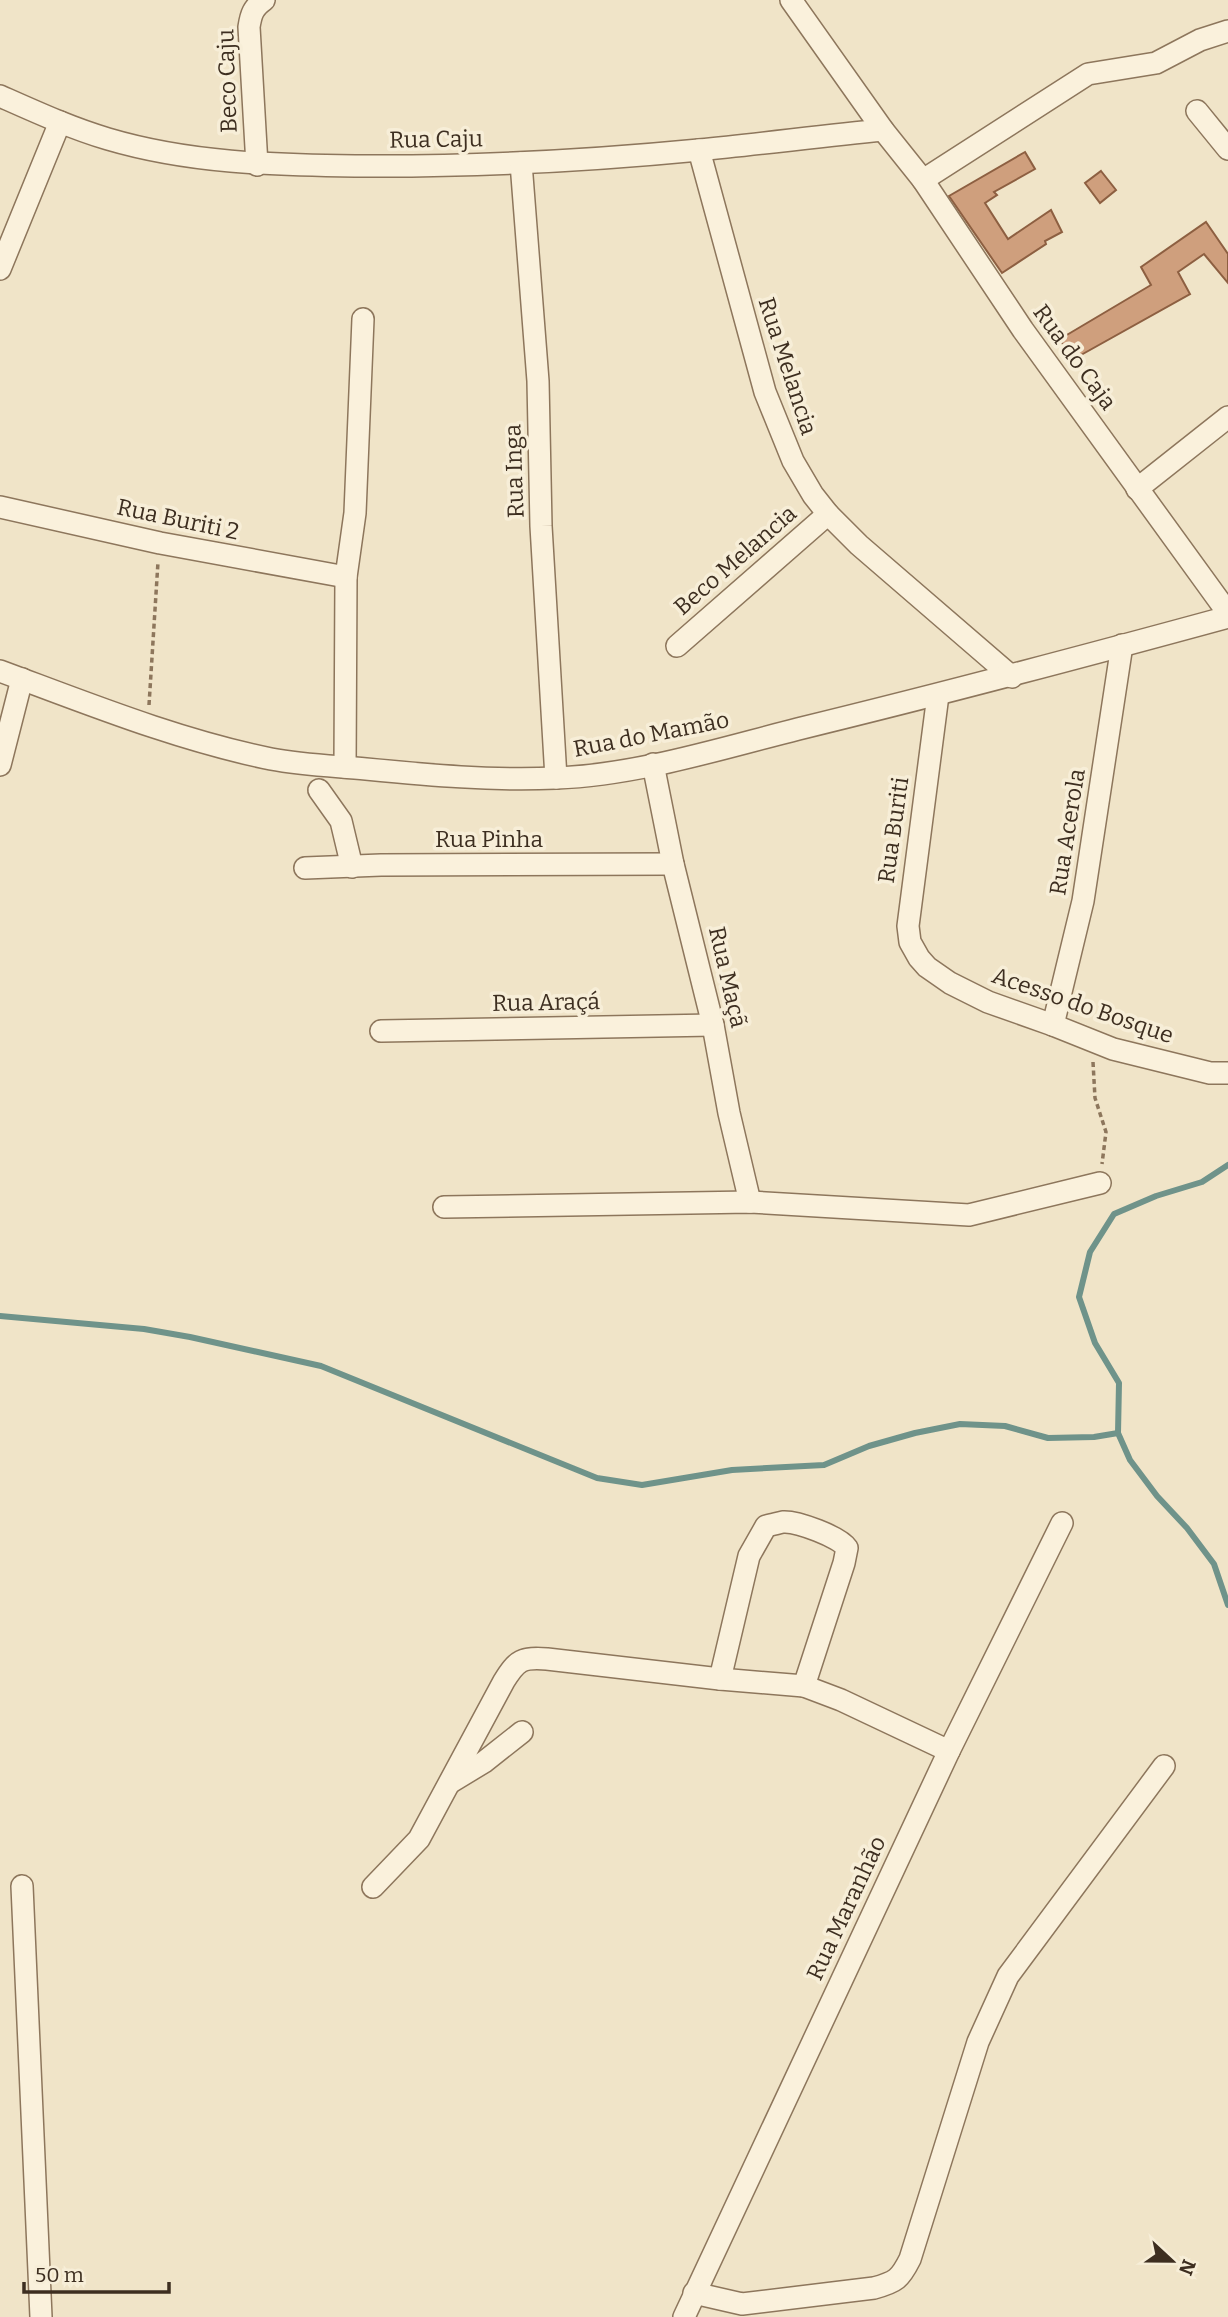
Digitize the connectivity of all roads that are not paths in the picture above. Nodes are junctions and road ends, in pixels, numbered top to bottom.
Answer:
1 (264, 0) edge
2 (790, 0) edge
3 (1228, 31) edge
4 (0, 96) edge
5 (1198, 110) dead end
6 (60, 122) junction
7 (883, 130) junction
8 (1228, 149) edge
9 (699, 150) junction
10 (521, 163) junction
11 (257, 165) junction
12 (923, 180) junction
13 (0, 269) edge
14 (363, 319) dead end
15 (1228, 417) edge
16 (1137, 489) junction
17 (0, 507) edge
18 (828, 514) junction
19 (346, 576) junction
20 (1228, 615) edge
21 (1122, 645) junction
22 (677, 646) dead end
23 (0, 671) edge
24 (1012, 677) junction
25 (22, 679) junction
26 (938, 695) junction
27 (653, 764) junction
28 (0, 765) edge
29 (345, 767) junction
30 (556, 778) junction
31 (319, 790) dead end
32 (673, 864) junction
33 (352, 867) junction
34 (305, 868) dead end
35 (927, 967) joint
36 (713, 1025) junction
37 (1053, 1025) junction
38 (381, 1031) dead end
39 (1228, 1073) edge
40 (1100, 1183) road end
41 (750, 1202) junction
42 (444, 1207) dead end
43 (1062, 1523) dead end
44 (720, 1679) junction
45 (804, 1686) junction
46 (522, 1732) dead end
47 (949, 1751) junction
48 (1164, 1766) dead end
49 (449, 1783) junction
50 (22, 1886) dead end
51 (373, 1887) dead end
52 (694, 2293) junction
53 (41, 2317) edge
54 (684, 2317) edge

1 - 11 street, Beco Caju
2 - 7 street, Rua do Caja
3 - 12 street
4 - 6 street, Rua Caju
5 - 8 street
6 - 11 street, Rua Caju
6 - 13 street
7 - 9 street, Rua Caju
7 - 12 street, Rua do Caja
9 - 10 street, Rua Caju
9 - 18 street, Rua Melancia
10 - 11 street, Rua Caju
10 - 30 street, Rua Inga
12 - 16 street, Rua do Caja
14 - 19 street
15 - 16 street
16 - 20 street, Rua do Caja
17 - 19 street, Rua Buriti 2
18 - 22 street, Beco Melancia
18 - 24 street, Rua Melancia
19 - 29 street
20 - 21 street, Rua do Mamão
21 - 24 street, Rua do Mamão
21 - 37 street, Rua Acerola
23 - 25 street, Rua do Mamão
24 - 26 street, Rua do Mamão
25 - 28 street
25 - 29 street, Rua do Mamão
26 - 27 street, Rua do Mamão
26 - 35 street, Rua Buriti
27 - 30 street, Rua do Mamão
27 - 32 street, Rua Maçã
29 - 30 street, Rua do Mamão
31 - 33 street
32 - 33 street, Rua Pinha
32 - 36 street, Rua Maçã
33 - 34 street, Rua Pinha
35 - 37 street, Acesso do Bosque
36 - 38 street, Rua Araçá
36 - 41 street, Rua Maçã
37 - 39 street, Acesso do Bosque
40 - 41 street
41 - 42 street
43 - 47 street, Rua Maranhão
44 - 45 street
44 - 45 street
44 - 49 street
45 - 47 street
46 - 49 street
47 - 52 street, Rua Maranhão
48 - 52 street
49 - 51 street
50 - 53 street
52 - 54 street, Rua Maranhão

